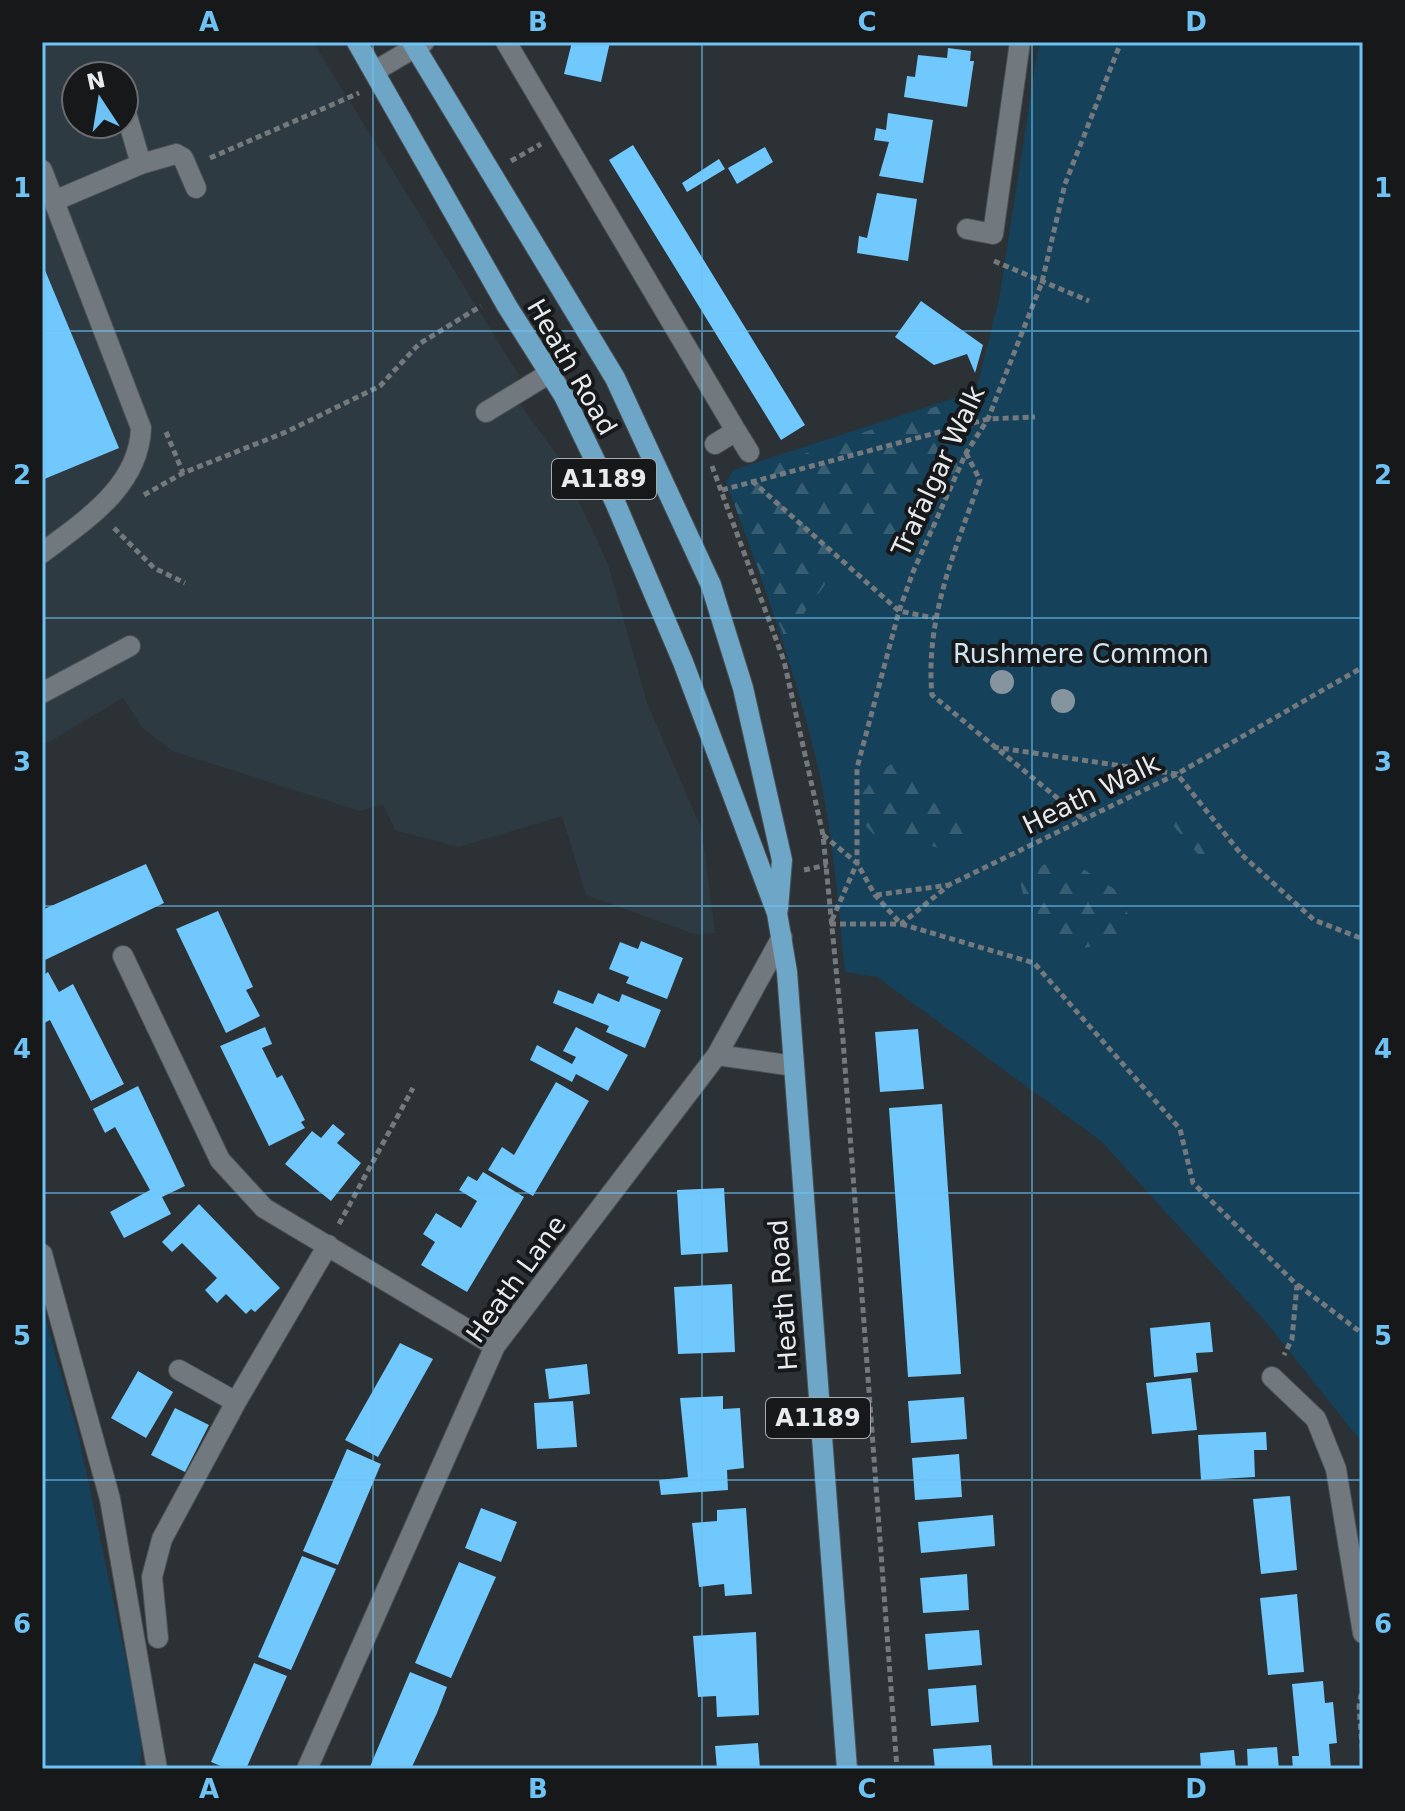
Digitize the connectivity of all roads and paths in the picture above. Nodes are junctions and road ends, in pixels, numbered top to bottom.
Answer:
1 (357, 42) edge
2 (506, 42) edge
3 (1020, 42) edge
4 (1121, 42) edge
5 (417, 44) edge
6 (378, 77) junction
7 (134, 140) edge
8 (141, 164) junction
9 (188, 167) junction
10 (42, 170) edge
11 (196, 188) dead end
12 (54, 201) junction
13 (967, 229) dead end
14 (993, 234) junction
15 (1042, 282) junction
16 (1089, 301) dead end
17 (483, 305) dead end
18 (550, 373) junction
19 (486, 412) dead end
20 (1035, 417) dead end
21 (988, 419) junction
22 (736, 431) junction
23 (749, 452) joint
24 (713, 453) joint
25 (966, 453) junction
26 (752, 481) junction
27 (722, 490) junction
28 (135, 500) dead end
29 (117, 516) dead end
30 (42, 553) edge
31 (185, 583) dead end
32 (899, 611) junction
33 (934, 618) junction
34 (130, 646) dead end
35 (1363, 667) edge
36 (42, 693) edge
37 (991, 747) junction
38 (1177, 774) junction
39 (1084, 820) junction
40 (823, 835) junction
41 (857, 863) junction
42 (949, 885) junction
43 (875, 895) junction
44 (777, 913) junction
45 (830, 924) junction
46 (901, 924) junction
47 (782, 937) junction
48 (1363, 939) edge
49 (123, 956) dead end
50 (717, 1055) junction
51 (794, 1066) junction
52 (413, 1088) dead end
53 (328, 1245) junction
54 (42, 1254) edge
55 (1297, 1285) junction
56 (1363, 1334) edge
57 (495, 1346) junction
58 (179, 1370) dead end
59 (1272, 1377) joint
60 (236, 1402) junction
61 (1363, 1633) edge
62 (158, 1638) dead end
63 (1363, 1684) edge
64 (1363, 1760) edge
65 (157, 1769) edge
66 (307, 1769) edge
67 (847, 1769) edge
68 (897, 1769) edge

1 - 6 main road, Heath Road
2 - 22 street
3 - 14 street
4 - 15 path, Trafalgar Walk
5 - 6 street
5 - 44 main road, Heath Road / A1189
6 - 9 path
6 - 18 main road, Heath Road / A1189
7 - 8 street
8 - 9 street
8 - 12 street
9 - 11 street
10 - 12 street
12 - 30 street
13 - 14 street
14 - 15 path
15 - 16 path
15 - 21 path, Trafalgar Walk
17 - 28 path
18 - 19 street
18 - 44 main road, Heath Road / A1189
20 - 21 path
21 - 25 path, Trafalgar Walk
21 - 26 path
22 - 23 street
22 - 24 street
23 - 26 path
24 - 27 path
25 - 32 path, Trafalgar Walk
25 - 33 path
26 - 27 path
26 - 32 path
27 - 40 path
29 - 31 path
32 - 33 path
32 - 41 path, Trafalgar Walk
33 - 37 path
34 - 36 street
35 - 38 path, Heath Walk
37 - 38 path
37 - 39 path
38 - 39 path, Heath Walk
38 - 48 path
39 - 42 path, Heath Walk
40 - 41 path
40 - 45 path
41 - 43 path
41 - 45 path, Trafalgar Walk
42 - 43 path
42 - 46 path, Heath Walk
43 - 46 path
44 - 47 main road, Heath Road
45 - 46 path
45 - 68 path
46 - 55 path
47 - 50 street, Heath Lane
47 - 51 main road, Heath Road
49 - 53 street
50 - 51 street
50 - 57 street, Heath Lane
51 - 67 main road, Heath Road / A1189
52 - 53 path
53 - 57 street
53 - 60 street
54 - 65 street
55 - 56 path
55 - 59 path
57 - 66 street, Heath Lane
58 - 60 street
59 - 61 street
60 - 62 street
63 - 64 path

